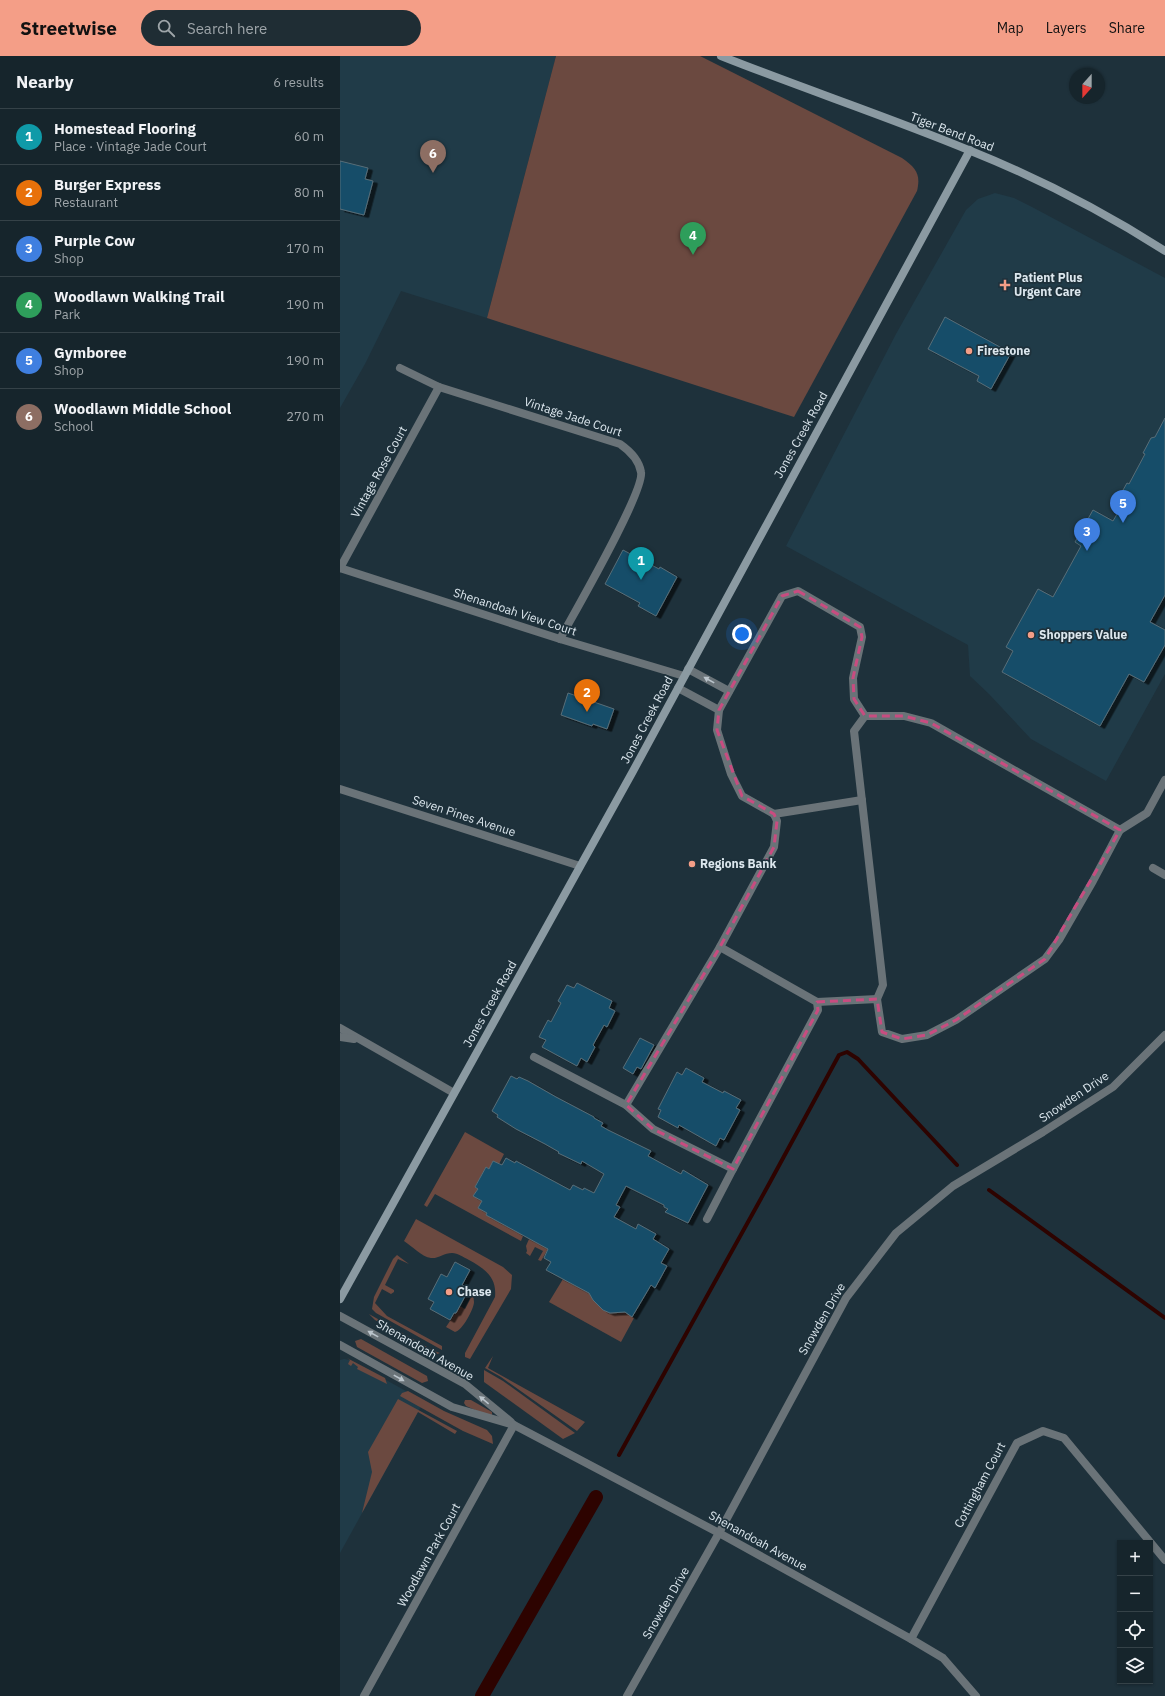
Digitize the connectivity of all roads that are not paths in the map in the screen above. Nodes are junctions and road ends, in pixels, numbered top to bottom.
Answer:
1 (721, 56) edge
2 (970, 150) junction
3 (1165, 250) edge
4 (400, 368) dead end
5 (438, 387) junction
6 (340, 568) edge
7 (560, 639) junction
8 (686, 673) junction
9 (678, 688) junction
10 (729, 691) junction
11 (719, 710) junction
12 (865, 716) junction
13 (1165, 780) edge
14 (340, 789) edge
15 (862, 800) junction
16 (774, 814) junction
17 (1120, 830) junction
18 (580, 866) junction
19 (1153, 868) dead end
20 (1165, 875) edge
21 (720, 947) junction
22 (878, 999) junction
23 (817, 1002) junction
24 (340, 1028) edge
25 (1165, 1035) edge
26 (340, 1037) edge
27 (358, 1039) junction
28 (534, 1057) dead end
29 (454, 1093) junction
30 (626, 1105) junction
31 (733, 1169) junction
32 (707, 1219) dead end
33 (340, 1299) edge
34 (340, 1316) edge
35 (340, 1345) edge
36 (514, 1425) junction
37 (719, 1533) junction
38 (1165, 1560) edge
39 (911, 1639) junction
40 (364, 1696) edge
41 (627, 1696) edge
42 (976, 1696) edge

1 - 2 main road, Tiger Bend Road
2 - 3 main road, Tiger Bend Road
2 - 8 main road, Jones Creek Road
4 - 5 street, Vintage Jade Court
5 - 6 street, Vintage Rose Court
5 - 7 street, Vintage Jade Court
6 - 7 street, Shenandoah View Court
7 - 8 street, Shenandoah View Court
8 - 9 main road, Jones Creek Road
10 -> 8 street, Shenandoah View Court
9 - 11 street
9 - 18 main road, Jones Creek Road
10 - 11 street
10 - 12 street
11 - 16 street
12 - 15 street
12 - 17 street
13 - 17 street
14 - 18 street, Seven Pines Avenue
15 - 16 street
15 - 22 street
16 - 21 street
17 - 22 street
18 - 29 main road, Jones Creek Road
19 - 20 street
21 - 23 street
21 - 30 street
22 - 23 street
23 - 31 street
24 - 27 street
25 - 37 street, Snowden Drive
26 - 27 street
27 - 29 street
28 - 30 street
29 - 33 main road, Jones Creek Road
30 - 31 street
31 - 32 street
36 -> 34 street, Shenandoah Avenue
35 -> 36 street, Shenandoah Avenue
36 - 37 street, Shenandoah Avenue
36 - 40 street, Woodlawn Park Court
37 - 39 street, Shenandoah Avenue
37 - 41 street, Snowden Drive
38 - 39 street, Cottingham Court
39 - 42 street, Shenandoah Avenue

